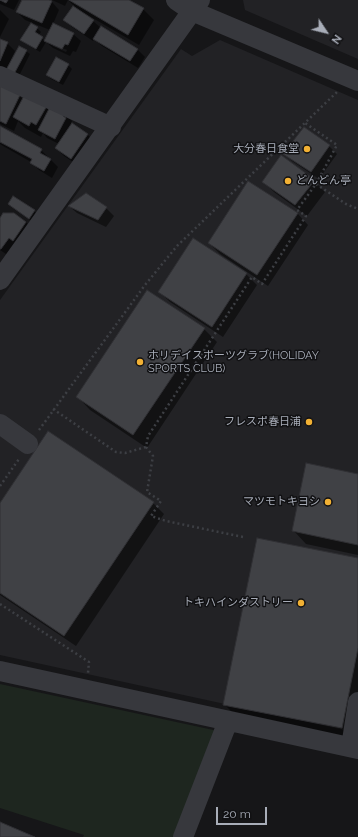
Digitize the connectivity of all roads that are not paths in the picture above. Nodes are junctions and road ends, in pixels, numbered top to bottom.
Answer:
1 (176, 0) edge
2 (196, 6) edge
3 (0, 76) edge
4 (358, 81) edge
5 (111, 127) junction
6 (0, 280) edge
7 (0, 424) edge
8 (28, 444) road end
9 (0, 671) edge
10 (358, 702) edge
11 (228, 721) junction
12 (355, 748) edge
13 (183, 837) edge

1 - 2 street
2 - 4 street
2 - 5 street
3 - 5 street
5 - 6 street
7 - 8 street
9 - 11 street
10 - 12 street
11 - 12 street
11 - 13 street

